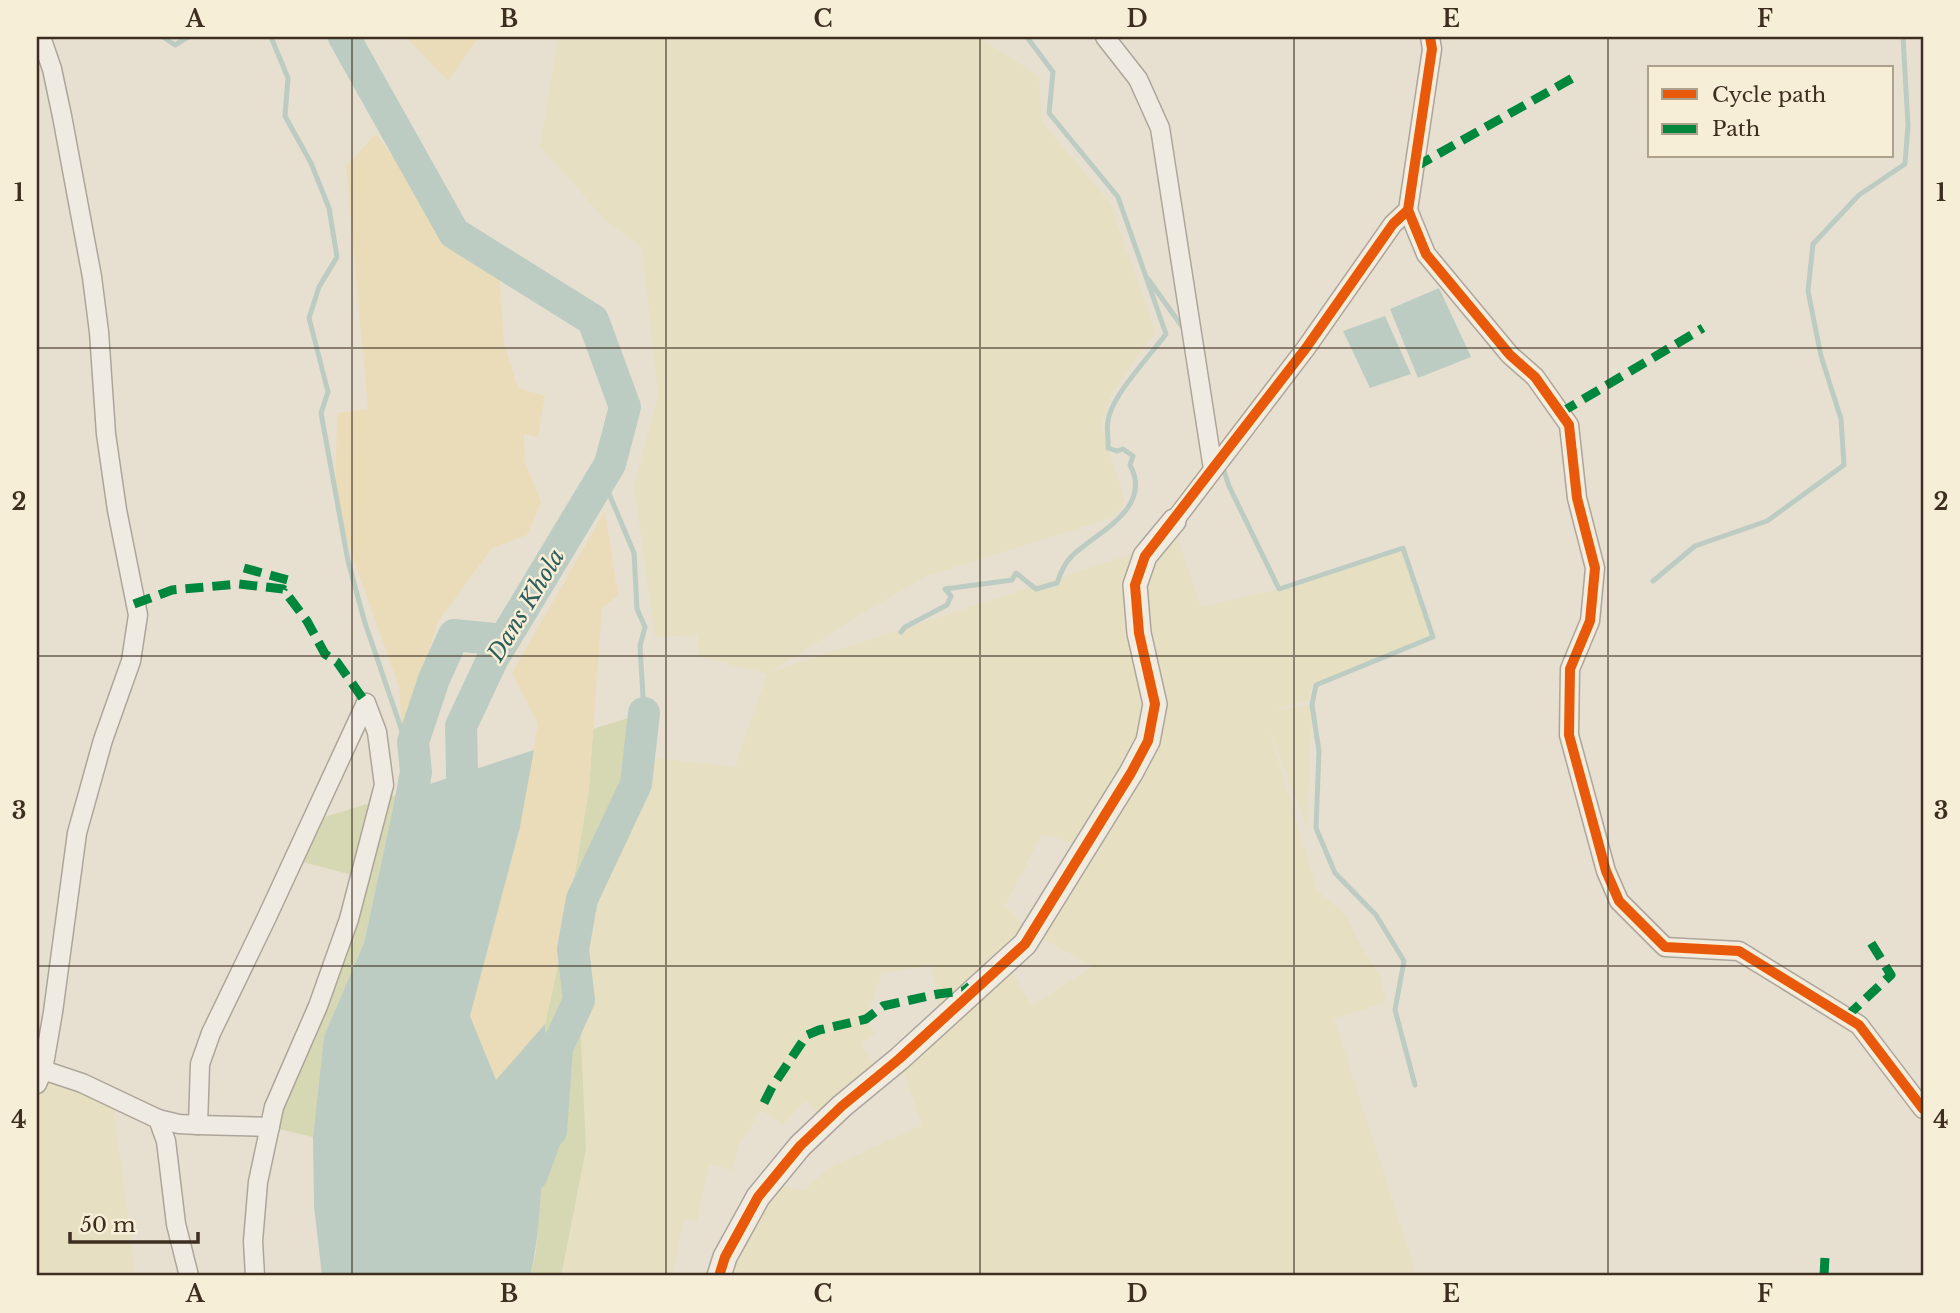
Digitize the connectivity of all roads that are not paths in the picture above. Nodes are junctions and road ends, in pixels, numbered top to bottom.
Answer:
1 (41, 37) edge
2 (1105, 37) edge
3 (1430, 37) edge
4 (1408, 210) junction
5 (1213, 469) junction
6 (1174, 521) joint
7 (40, 1077) edge
8 (1923, 1109) edge
9 (158, 1119) junction
10 (198, 1125) junction
11 (270, 1126) junction
12 (190, 1276) edge
13 (255, 1276) edge
14 (719, 1276) edge

1 - 7 street
2 - 5 street
3 - 4 street
4 - 5 street
4 - 8 street
5 - 6 street
6 - 14 street
7 - 9 street
9 - 10 street
9 - 12 street
10 - 11 street
10 - 11 street
11 - 13 street

